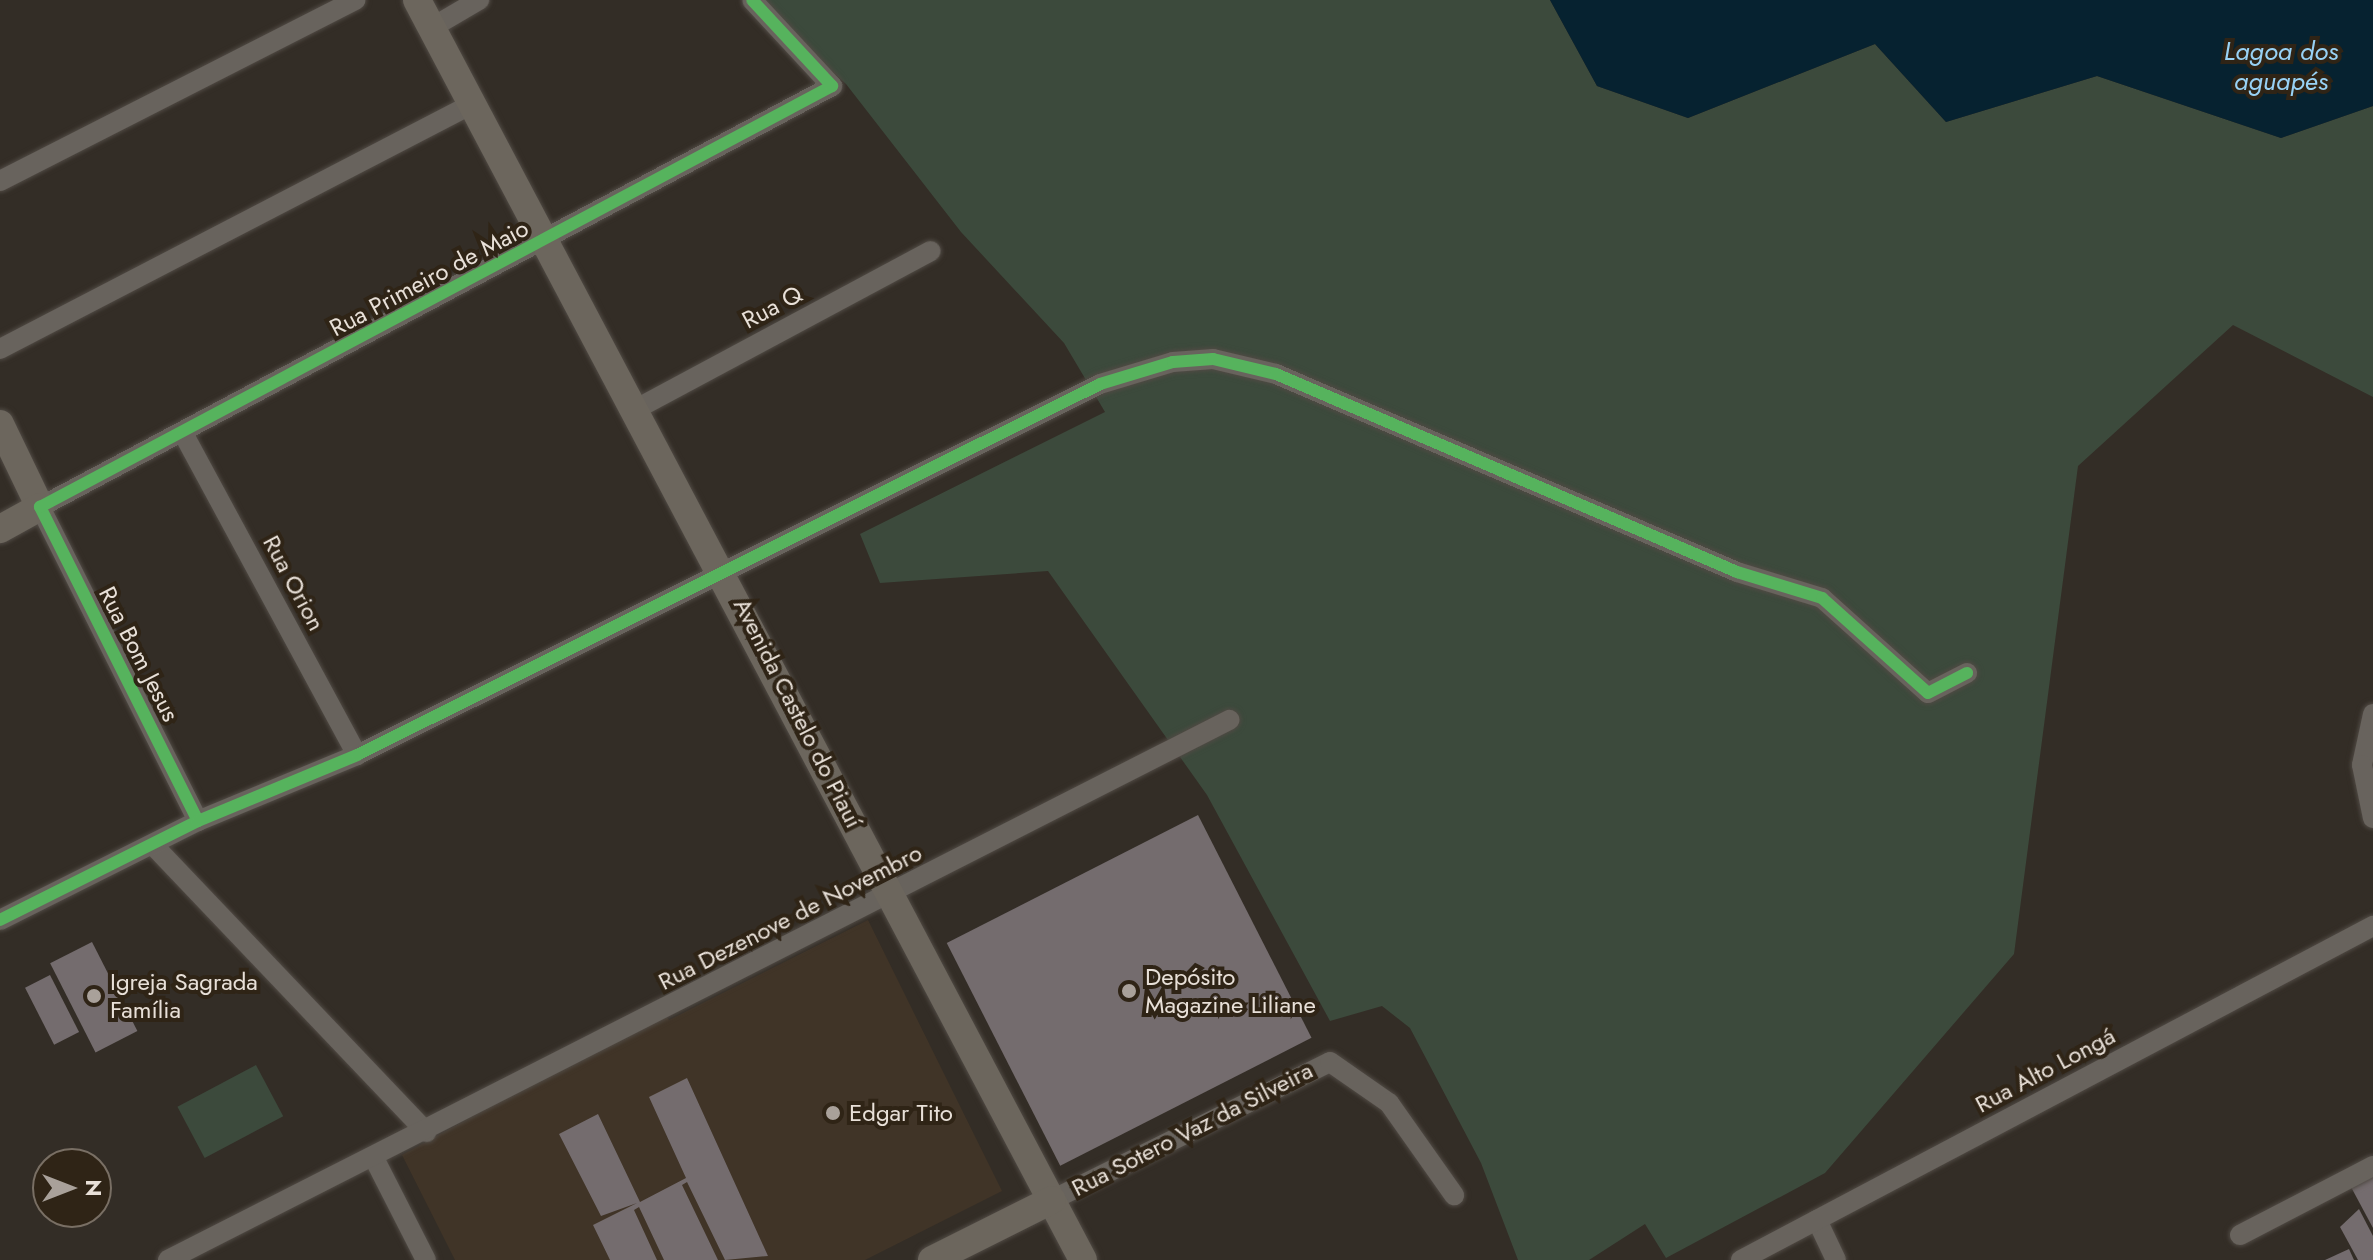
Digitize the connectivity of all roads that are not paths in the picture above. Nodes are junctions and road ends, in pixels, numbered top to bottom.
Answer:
1 (356, 0) edge
2 (417, 0) edge
3 (479, 0) edge
4 (752, 0) edge
5 (431, 28) junction
6 (470, 105) junction
7 (0, 181) edge
8 (545, 240) junction
9 (931, 251) dead end
10 (0, 349) edge
11 (638, 408) junction
12 (0, 424) edge
13 (184, 435) junction
14 (40, 507) junction
15 (0, 529) edge
16 (725, 573) junction
17 (1967, 673) dead end
18 (2373, 714) edge
19 (1229, 720) dead end
20 (357, 755) junction
21 (2373, 818) edge
22 (198, 821) junction
23 (154, 846) junction
24 (891, 895) junction
25 (0, 920) edge
26 (2373, 926) edge
27 (426, 1132) junction
28 (375, 1160) junction
29 (2373, 1166) edge
30 (1454, 1195) dead end
31 (1052, 1200) junction
32 (1817, 1220) junction
33 (2240, 1235) dead end
34 (168, 1260) edge
35 (426, 1260) edge
36 (932, 1260) edge
37 (1083, 1260) edge
38 (1741, 1260) edge
39 (1836, 1260) edge

1 - 7 street
2 - 5 main road, Avenida Castelo do Piauí
3 - 5 street
4 - 8 street, Rua Primeiro de Maio
5 - 6 main road, Avenida Castelo do Piauí
6 - 8 main road, Avenida Castelo do Piauí
6 - 10 street
8 - 11 main road, Avenida Castelo do Piauí
8 - 13 street, Rua Primeiro de Maio
9 - 11 street, Rua Q
11 - 16 main road, Avenida Castelo do Piauí
12 - 14 main road, Rua Bom Jesus
13 - 14 street, Rua Primeiro de Maio
13 - 20 street, Rua Orion
14 - 15 main road
14 - 22 street, Rua Bom Jesus
16 - 17 street
16 - 20 street
16 - 24 main road, Avenida Castelo do Piauí
18 - 21 street
19 - 24 street, Rua Dezenove de Novembro
20 - 22 street
22 - 23 street
23 - 25 street
23 - 27 street
24 - 27 street, Rua Dezenove de Novembro
24 - 31 main road, Avenida Castelo do Piauí
26 - 32 street, Rua Alto Longá
27 - 28 street, Rua Dezenove de Novembro
28 - 34 street, Rua Dezenove de Novembro
28 - 35 street
29 - 33 street
30 - 31 street, Rua Sotero Vaz da Silveira
31 - 36 main road, Rua Sotero Vaz da Silveira
31 - 37 main road, Avenida Castelo do Piauí
32 - 38 street, Rua Alto Longá
32 - 39 street

